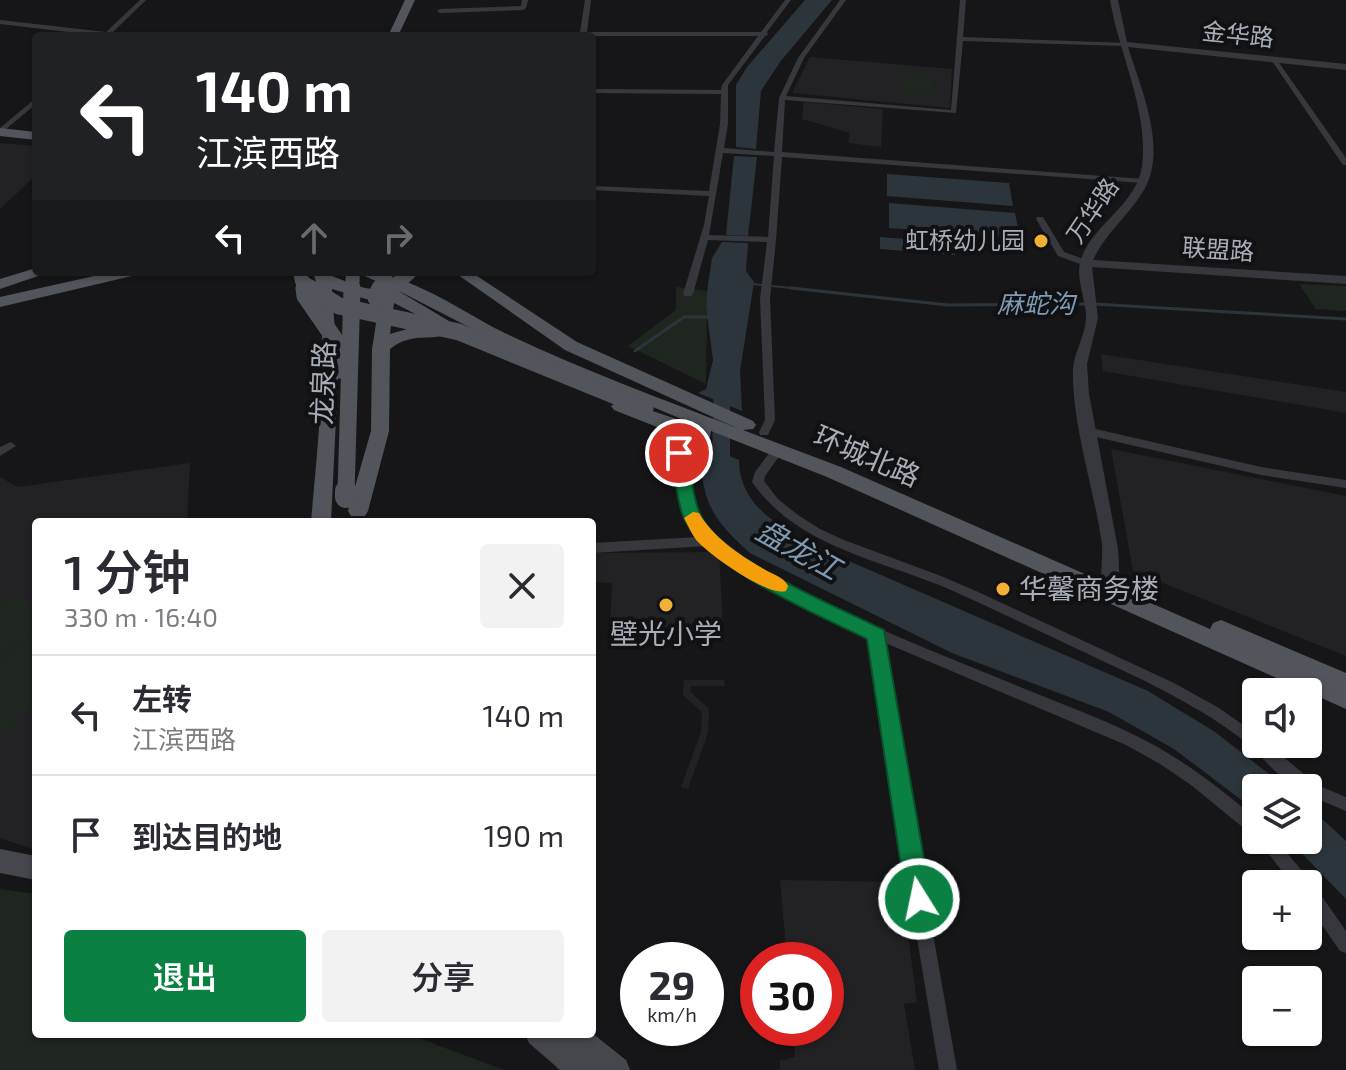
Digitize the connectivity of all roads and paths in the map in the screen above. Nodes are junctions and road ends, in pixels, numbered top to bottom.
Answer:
1 (143, 0) edge
2 (410, 0) edge
3 (525, 0) edge
4 (588, 0) edge
5 (788, 0) edge
6 (843, 0) edge
7 (963, 0) edge
8 (1114, 0) edge
9 (440, 11) dead end
10 (0, 22) edge
11 (385, 23) dead end
12 (82, 32) edge
13 (109, 32) edge
14 (381, 32) edge
15 (395, 32) edge
16 (583, 32) edge
17 (766, 34) junction
18 (596, 35) edge
19 (960, 39) junction
20 (1125, 44) junction
21 (1273, 58) junction
22 (1346, 67) edge
23 (596, 91) edge
24 (724, 92) junction
25 (782, 98) junction
26 (32, 104) edge
27 (0, 133) edge
28 (32, 136) edge
29 (719, 150) junction
30 (778, 154) junction
31 (1346, 163) edge
32 (1143, 181) junction
33 (596, 188) edge
34 (713, 194) junction
35 (1040, 219) dead end
36 (704, 237) junction
37 (772, 240) junction
38 (1086, 263) junction
39 (32, 273) edge
40 (56, 276) edge
41 (81, 276) edge
42 (113, 276) edge
43 (312, 276) edge
44 (313, 276) edge
45 (314, 276) edge
46 (317, 276) edge
47 (353, 276) edge
48 (362, 276) edge
49 (373, 276) edge
50 (386, 276) edge
51 (397, 276) edge
52 (406, 276) edge
53 (467, 276) edge
54 (484, 276) edge
55 (1346, 280) edge
56 (0, 284) edge
57 (0, 291) edge
58 (388, 292) junction
59 (688, 294) dead end
60 (0, 300) edge
61 (380, 349) junction
62 (495, 355) junction
63 (686, 399) junction
64 (696, 428) junction
65 (1087, 431) junction
66 (761, 443) junction
67 (361, 459) junction
68 (1346, 484) edge
69 (352, 513) edge
70 (321, 518) edge
71 (334, 518) edge
72 (711, 541) junction
73 (596, 548) edge
74 (1110, 588) junction
75 (877, 635) junction
76 (1346, 683) edge
77 (1346, 699) edge
78 (1242, 733) edge
79 (1273, 758) edge
80 (1346, 804) edge
81 (1242, 816) edge
82 (1277, 854) edge
83 (0, 861) edge
84 (32, 867) edge
85 (1291, 870) edge
86 (1322, 911) edge
87 (1346, 945) edge
88 (543, 1038) edge
89 (577, 1038) edge
90 (581, 1070) edge
91 (616, 1070) edge
92 (948, 1070) edge

1 - 13 street
2 - 15 main road
3 - 9 street
4 - 16 street
5 - 17 street
6 - 25 street
7 - 19 street
8 - 20 street, 万华路
10 - 12 street
11 - 14 main road
17 - 18 street
17 - 24 street
19 - 20 street
19 - 25 street
20 - 21 street, 金华路
20 - 32 street, 万华路
21 - 22 street, 金华路
21 - 31 street
23 - 24 street
24 - 29 street
25 - 30 street
26 - 27 street
27 - 28 main road
29 - 30 street
29 - 34 street
30 - 32 street
30 - 37 street
32 - 38 street, 万华路
33 - 34 street
34 - 36 street
35 - 38 street
36 - 37 street
36 - 59 street
37 - 66 street
38 - 55 street, 联盟路
38 - 65 street, 万华路
39 - 56 main road
40 - 57 main road
41 - 60 main road
42 - 60 main road
43 - 71 main road, bridge
44 - 64 main road, bridge
45 - 70 main road
46 - 58 main road
47 - 69 main road, 龙泉路, bridge
48 - 67 main road, 龙泉路
49 - 64 main road
50 - 67 main road, bridge
51 - 63 main road
52 - 58 main road, bridge
53 - 63 main road
54 - 63 main road
58 - 61 main road
58 - 62 main road
61 - 62 main road
61 - 69 main road
62 - 64 main road
63 - 66 main road
64 - 66 main road
64 - 72 street
65 - 68 street
65 - 74 street, 万华路
66 - 74 main road, 环城北路
66 - 78 street
67 - 69 main road
72 - 73 street
72 - 75 street
74 - 76 main road, 环城北路
74 - 77 main road, 环城北路
75 - 81 street
75 - 92 street
79 - 80 street
82 - 85 street
83 - 84 main road
86 - 87 street
88 - 90 main road
89 - 91 main road

